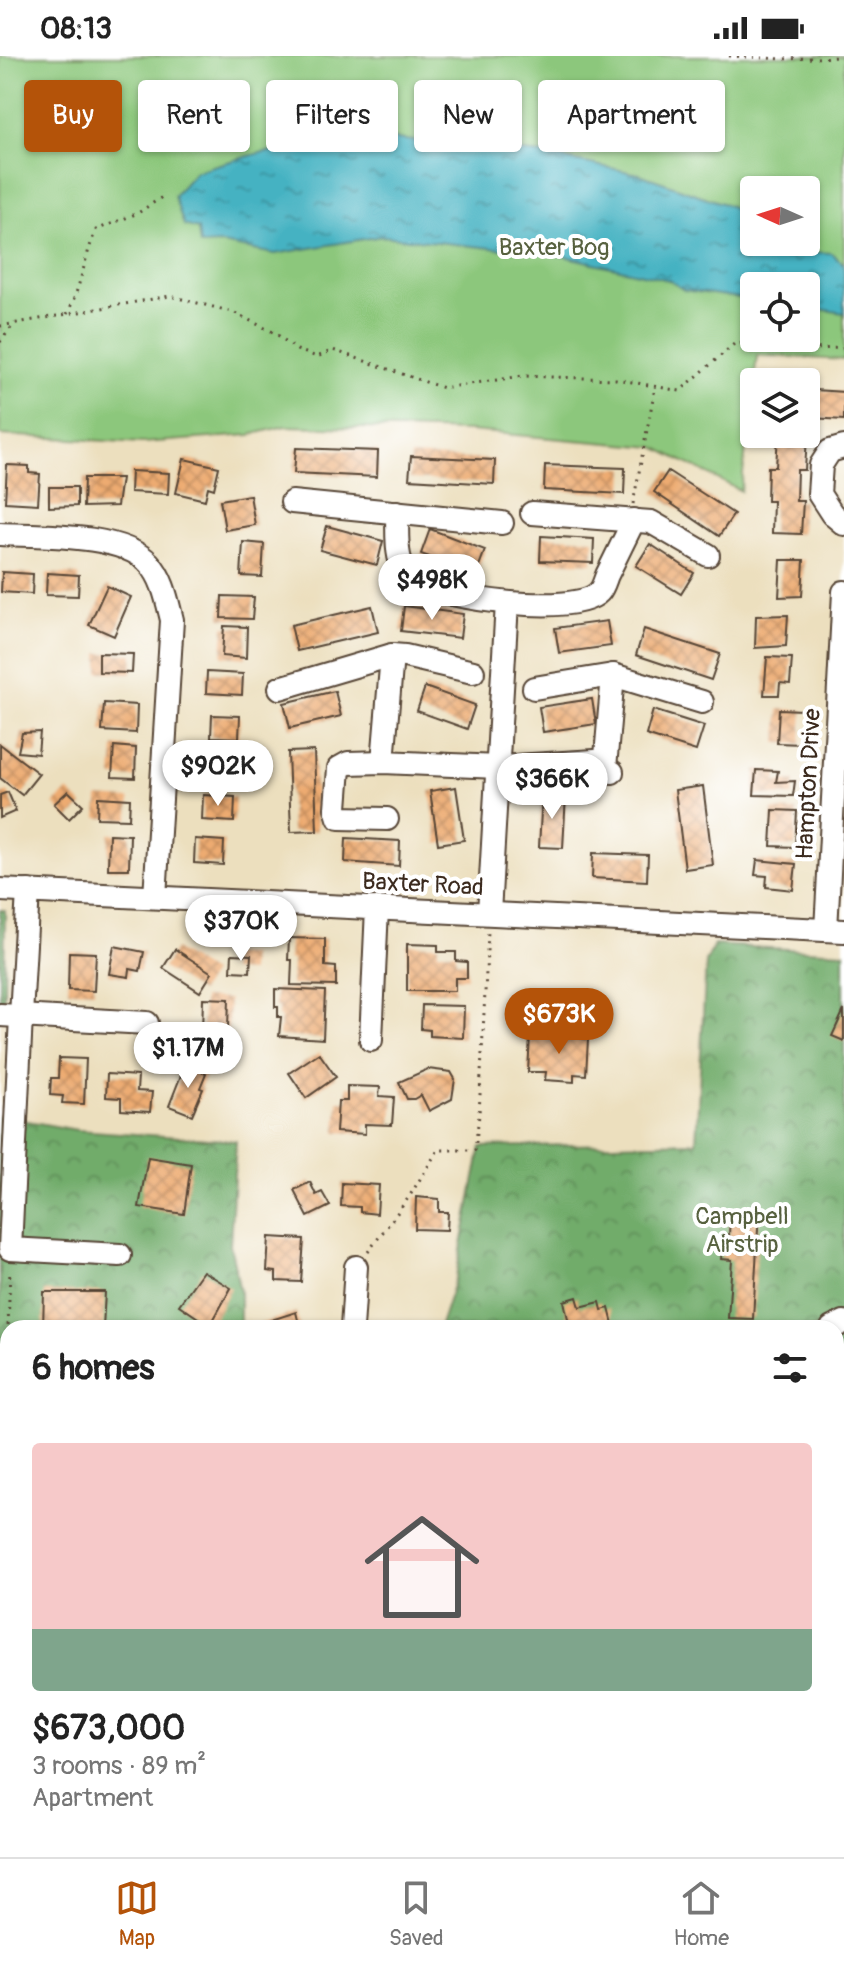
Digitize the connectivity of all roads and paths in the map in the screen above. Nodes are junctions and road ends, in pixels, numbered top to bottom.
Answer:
1 (729, 56) edge
2 (841, 56) edge
3 (162, 197) dead end
4 (67, 314) junction
5 (15, 323) junction
6 (0, 326) edge
7 (0, 342) edge
8 (844, 348) edge
9 (654, 386) junction
10 (844, 447) edge
11 (292, 502) dead end
12 (397, 512) junction
13 (532, 513) dead end
14 (634, 520) junction
15 (502, 523) dead end
16 (844, 524) edge
17 (0, 534) edge
18 (708, 555) dead end
19 (844, 592) edge
20 (507, 603) junction
21 (392, 655) junction
22 (473, 672) dead end
23 (613, 675) junction
24 (280, 688) dead end
25 (534, 688) dead end
26 (702, 702) dead end
27 (383, 762) junction
28 (498, 767) junction
29 (387, 819) dead end
30 (0, 890) edge
31 (28, 891) junction
32 (155, 897) junction
33 (377, 908) junction
34 (489, 913) junction
35 (835, 931) edge
36 (10, 1016) edge
37 (147, 1023) dead end
38 (371, 1040) dead end
39 (10, 1249) junction
40 (120, 1255) dead end
41 (356, 1267) joint
42 (7, 1320) edge
43 (353, 1320) edge

1 - 2 path
3 - 4 path
4 - 5 path
4 - 9 path
5 - 6 path
5 - 7 path
8 - 9 path
9 - 14 path
10 - 16 street
11 - 12 street
12 - 15 street
12 - 20 street
13 - 14 street
14 - 18 street
14 - 20 street
17 - 32 street
19 - 35 street, Hampton Drive
20 - 28 street
21 - 22 street
21 - 24 street
21 - 27 street
23 - 25 street
23 - 26 street
23 - 28 street
27 - 28 street
27 - 29 street
28 - 34 street
30 - 31 street, Baxter Road
31 - 32 street, Baxter Road
31 - 36 street
32 - 33 street, Baxter Road
33 - 34 street, Baxter Road
33 - 38 street
34 - 35 street, Baxter Road
34 - 41 path
36 - 37 street
36 - 39 street
39 - 40 street
39 - 42 path
41 - 43 street

